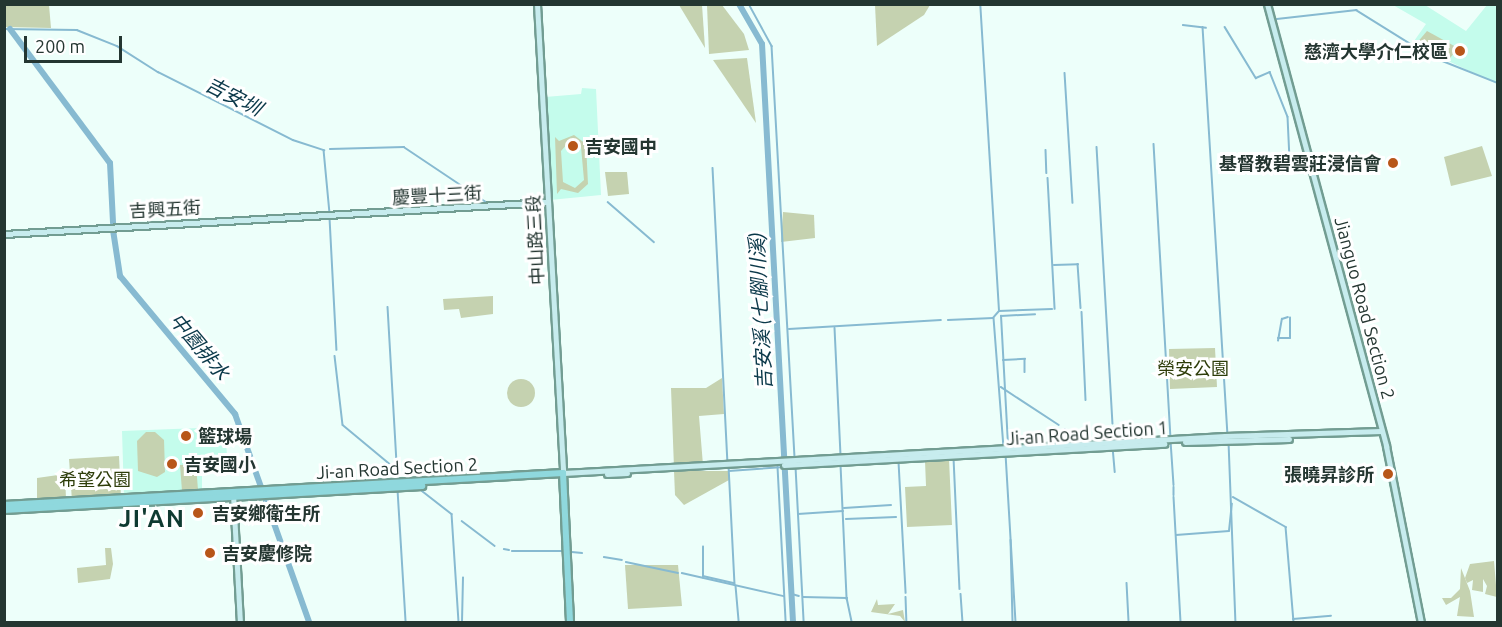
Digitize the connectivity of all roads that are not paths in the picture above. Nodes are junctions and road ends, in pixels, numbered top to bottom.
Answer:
1 (537, 4) edge
2 (1267, 4) edge
3 (548, 202) junction
4 (328, 214) joint
5 (4, 234) edge
6 (1382, 433) junction
7 (563, 475) junction
8 (234, 495) junction
9 (4, 505) edge
10 (4, 510) edge
11 (240, 622) edge
12 (570, 622) edge
13 (1421, 622) edge

1 - 3 street, 中山路三段
2 - 6 street, Jianguo Road Section 2
3 - 4 street, 慶豐十三街
3 - 7 street, 中山路三段
4 - 5 street, 吉興五街
6 - 7 street, Ji-an Road Section 1
6 - 13 street, Jianguo Road Section 2
7 - 8 main road, Ji-an Road Section 2
7 - 12 main road
8 - 9 main road
8 - 10 main road
8 - 11 street

